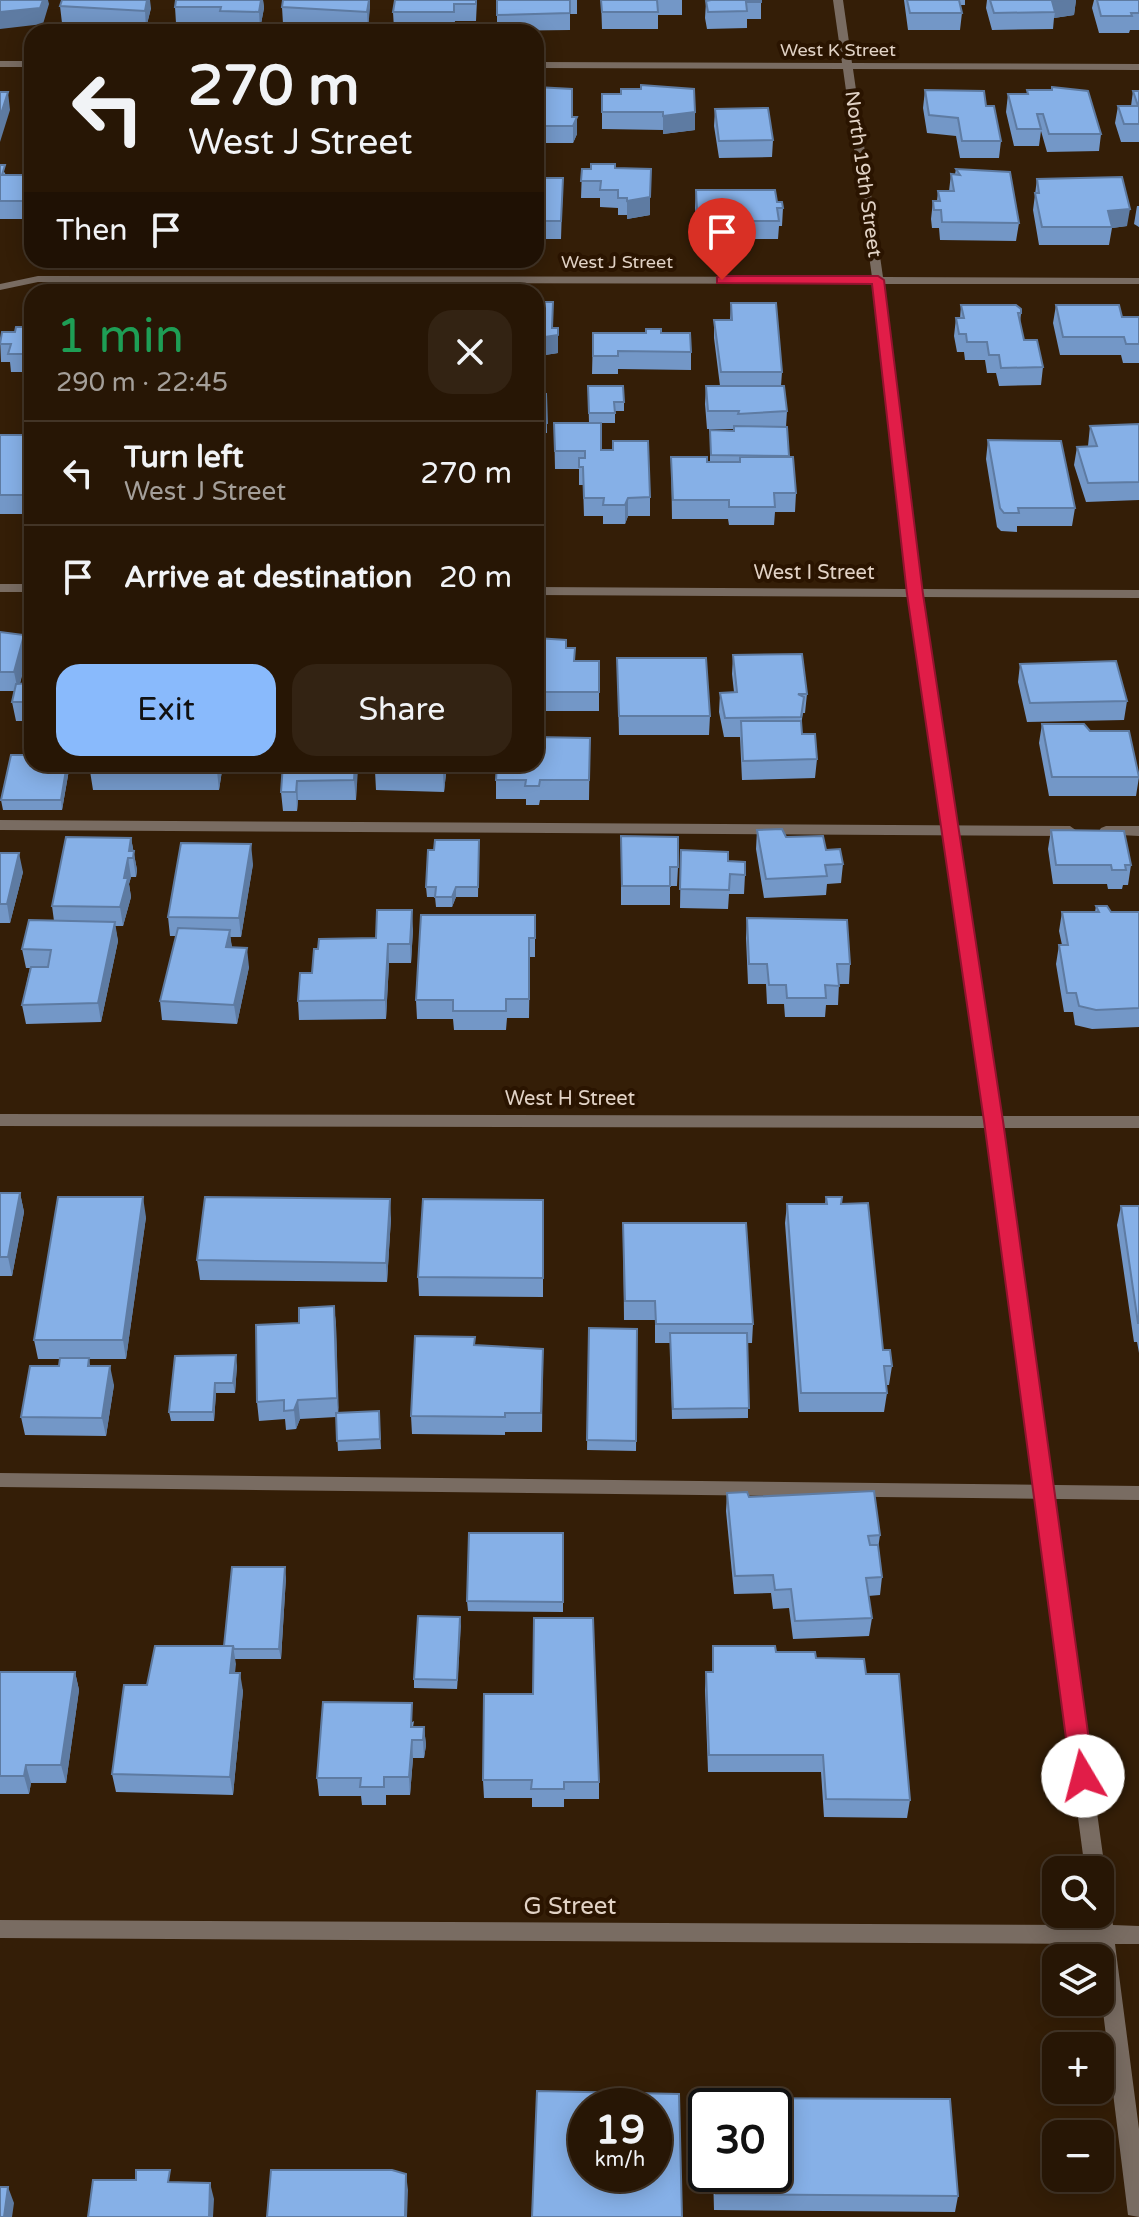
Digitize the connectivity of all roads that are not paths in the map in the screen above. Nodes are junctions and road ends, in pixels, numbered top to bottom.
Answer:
1 (838, 0) edge
2 (0, 64) edge
3 (24, 64) edge
4 (544, 65) edge
5 (847, 66) junction
6 (1139, 67) edge
7 (878, 280) junction
8 (1139, 281) edge
9 (0, 287) edge
10 (0, 588) edge
11 (24, 588) edge
12 (544, 591) edge
13 (915, 594) junction
14 (1139, 594) edge
15 (0, 825) edge
16 (951, 831) junction
17 (1139, 831) edge
18 (0, 1120) edge
19 (993, 1121) junction
20 (1139, 1122) edge
21 (0, 1480) edge
22 (1044, 1492) junction
23 (1139, 1493) edge
24 (1093, 1856) edge
25 (1103, 1928) edge
26 (0, 1929) edge
27 (1104, 1935) junction
28 (1139, 1935) edge
29 (1139, 2215) edge

1 - 5 street, North 19th Street
2 - 3 street
4 - 5 street, West K Street
5 - 6 street, West K Street
5 - 7 street, North 19th Street
7 - 8 street, West J Street
7 - 9 street, West J Street
7 - 13 street, North 19th Street
10 - 11 street
12 - 13 street, West I Street
13 - 14 street, West I Street
13 - 16 street, North 19th Street
15 - 16 street
16 - 17 street
16 - 19 street, North 19th Street
18 - 19 street, West H Street
19 - 20 street, West H Street
19 - 22 street, North 19th Street
21 - 22 street
22 - 23 street
22 - 24 street, North 19th Street
25 - 27 street
26 - 27 street, G Street
27 - 28 street, G Street
27 - 29 street

